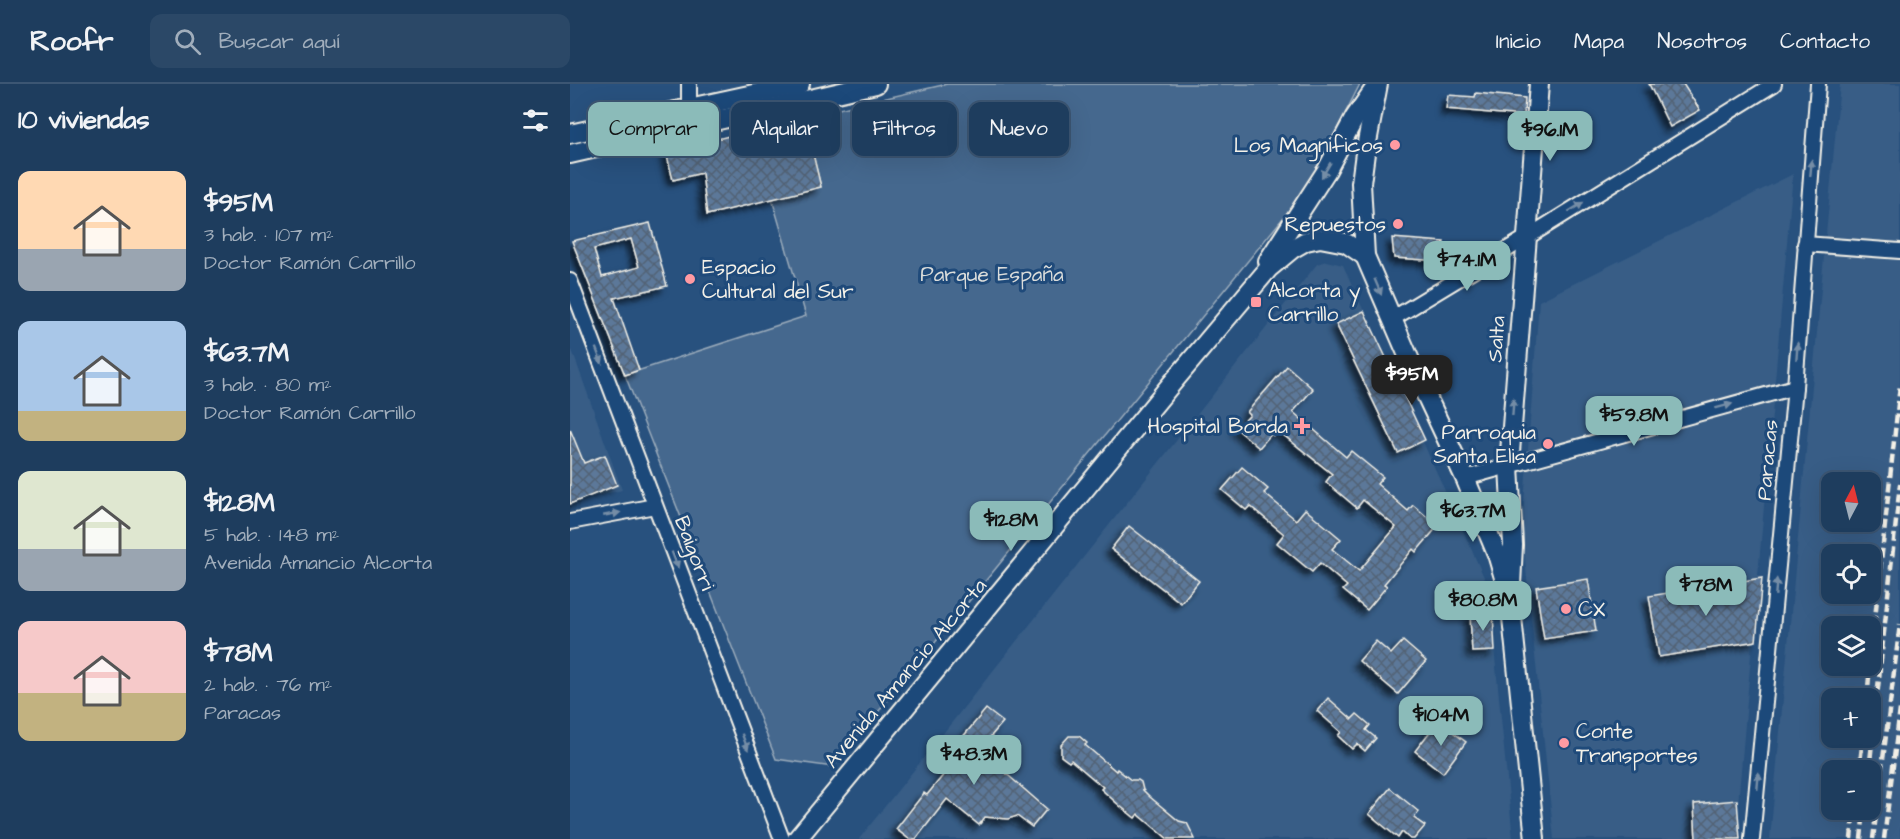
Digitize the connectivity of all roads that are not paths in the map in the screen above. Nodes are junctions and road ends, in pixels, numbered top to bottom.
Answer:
1 (689, 84) edge
2 (800, 84) edge
3 (876, 84) edge
4 (1378, 84) edge
5 (1539, 84) edge
6 (1774, 84) edge
7 (1818, 84) edge
8 (689, 102) edge
9 (719, 109) edge
10 (719, 113) edge
11 (588, 132) edge
12 (570, 135) edge
13 (588, 149) edge
14 (570, 154) edge
15 (1526, 238) junction
16 (1805, 243) junction
17 (1900, 251) edge
18 (1365, 256) junction
19 (570, 281) edge
20 (1252, 286) junction
21 (1392, 319) junction
22 (1795, 387) junction
23 (1509, 465) junction
24 (1465, 478) junction
25 (655, 506) junction
26 (570, 522) edge
27 (1510, 598) junction
28 (782, 839) edge
29 (797, 839) edge
30 (1535, 839) edge
31 (1752, 839) edge

1 - 8 street
2 - 9 main road
3 - 10 main road
4 - 18 main road
4 -> 20 main road, Avenida Amancio Alcorta
5 - 15 main road, Salta
15 -> 6 street
16 -> 7 street, Paracas
11 - 12 main road
13 - 14 main road
15 - 21 street
23 -> 15 main road, Salta
16 - 17 street
22 -> 16 street, Paracas
18 - 20 main road, Avenida Amancio Alcorta
18 -> 21 main road
19 -> 25 street, Baigorri
20 - 29 main road, Avenida Amancio Alcorta
21 - 24 main road
23 -> 22 street
31 -> 22 street, Paracas
23 - 24 street
23 - 27 main road, Salta
24 - 27 main road
26 -> 25 street
25 -> 28 street, Baigorri
27 - 30 main road

